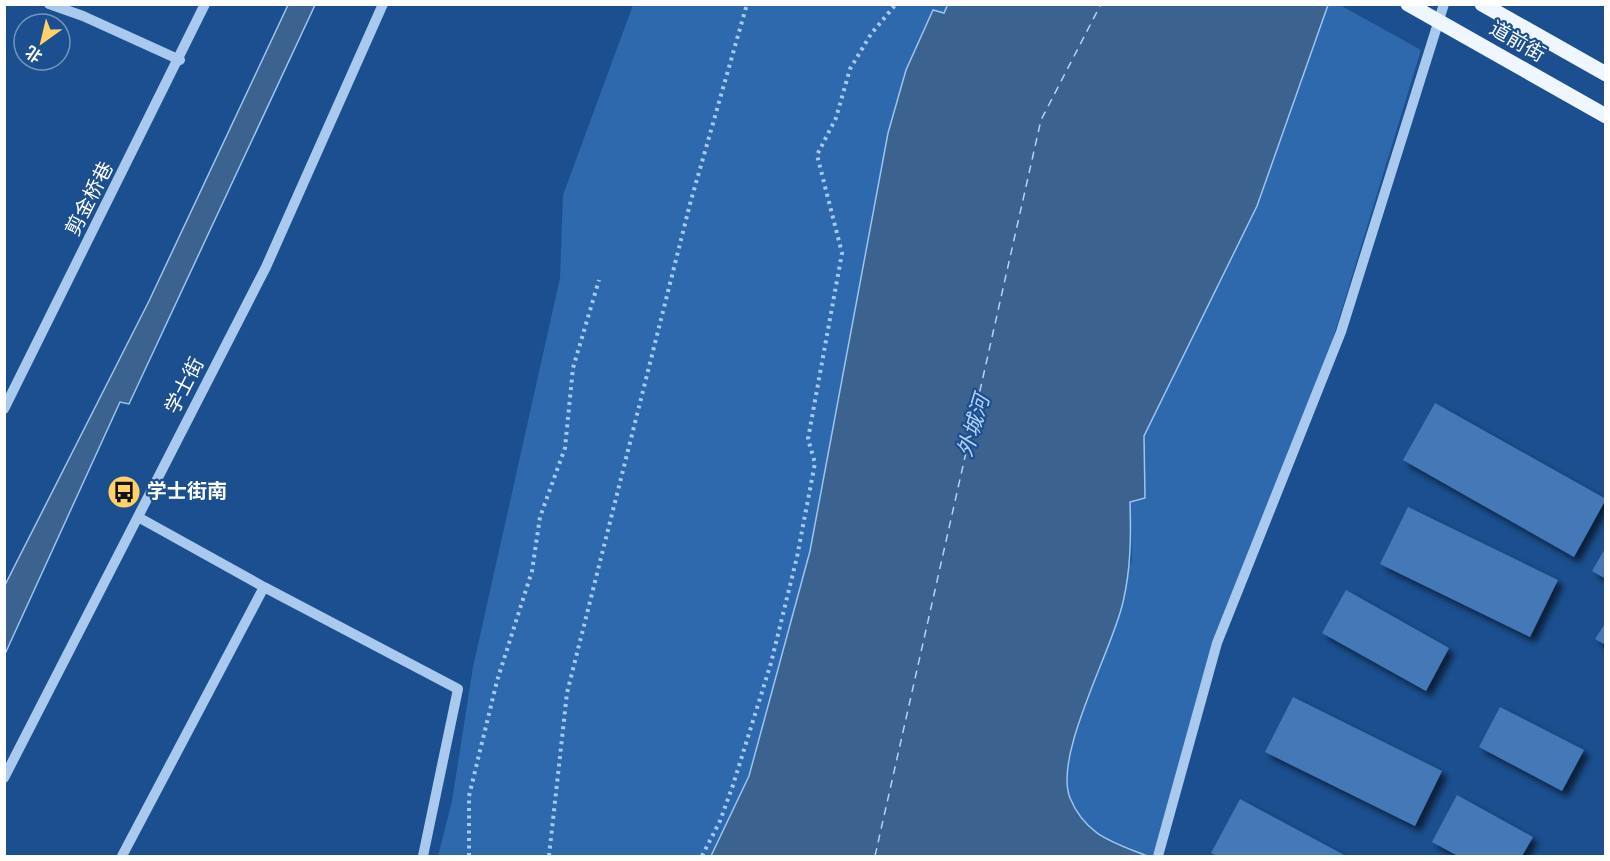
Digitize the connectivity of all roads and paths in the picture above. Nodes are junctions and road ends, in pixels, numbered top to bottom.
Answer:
1 (49, 4) edge
2 (206, 4) edge
3 (382, 4) edge
4 (747, 4) edge
5 (896, 4) edge
6 (1408, 4) edge
7 (1444, 4) edge
8 (1482, 4) edge
9 (180, 60) junction
10 (1605, 74) edge
11 (1605, 116) edge
12 (600, 280) dead end
13 (4, 409) edge
14 (138, 517) junction
15 (264, 587) junction
16 (4, 778) edge
17 (1158, 855) edge
18 (122, 856) edge
19 (423, 856) edge
20 (469, 856) edge
21 (549, 856) edge
22 (702, 856) edge

1 - 9 street
2 - 9 street, 剪金桥巷
3 - 14 street, 学士街
4 - 21 path
5 - 22 path
6 - 11 main road, 道前街, bridge
7 - 17 street
8 - 10 main road, 道前街
9 - 13 street, 剪金桥巷
12 - 20 path
14 - 15 street
14 - 16 street, 学士街
15 - 18 street
15 - 19 street

